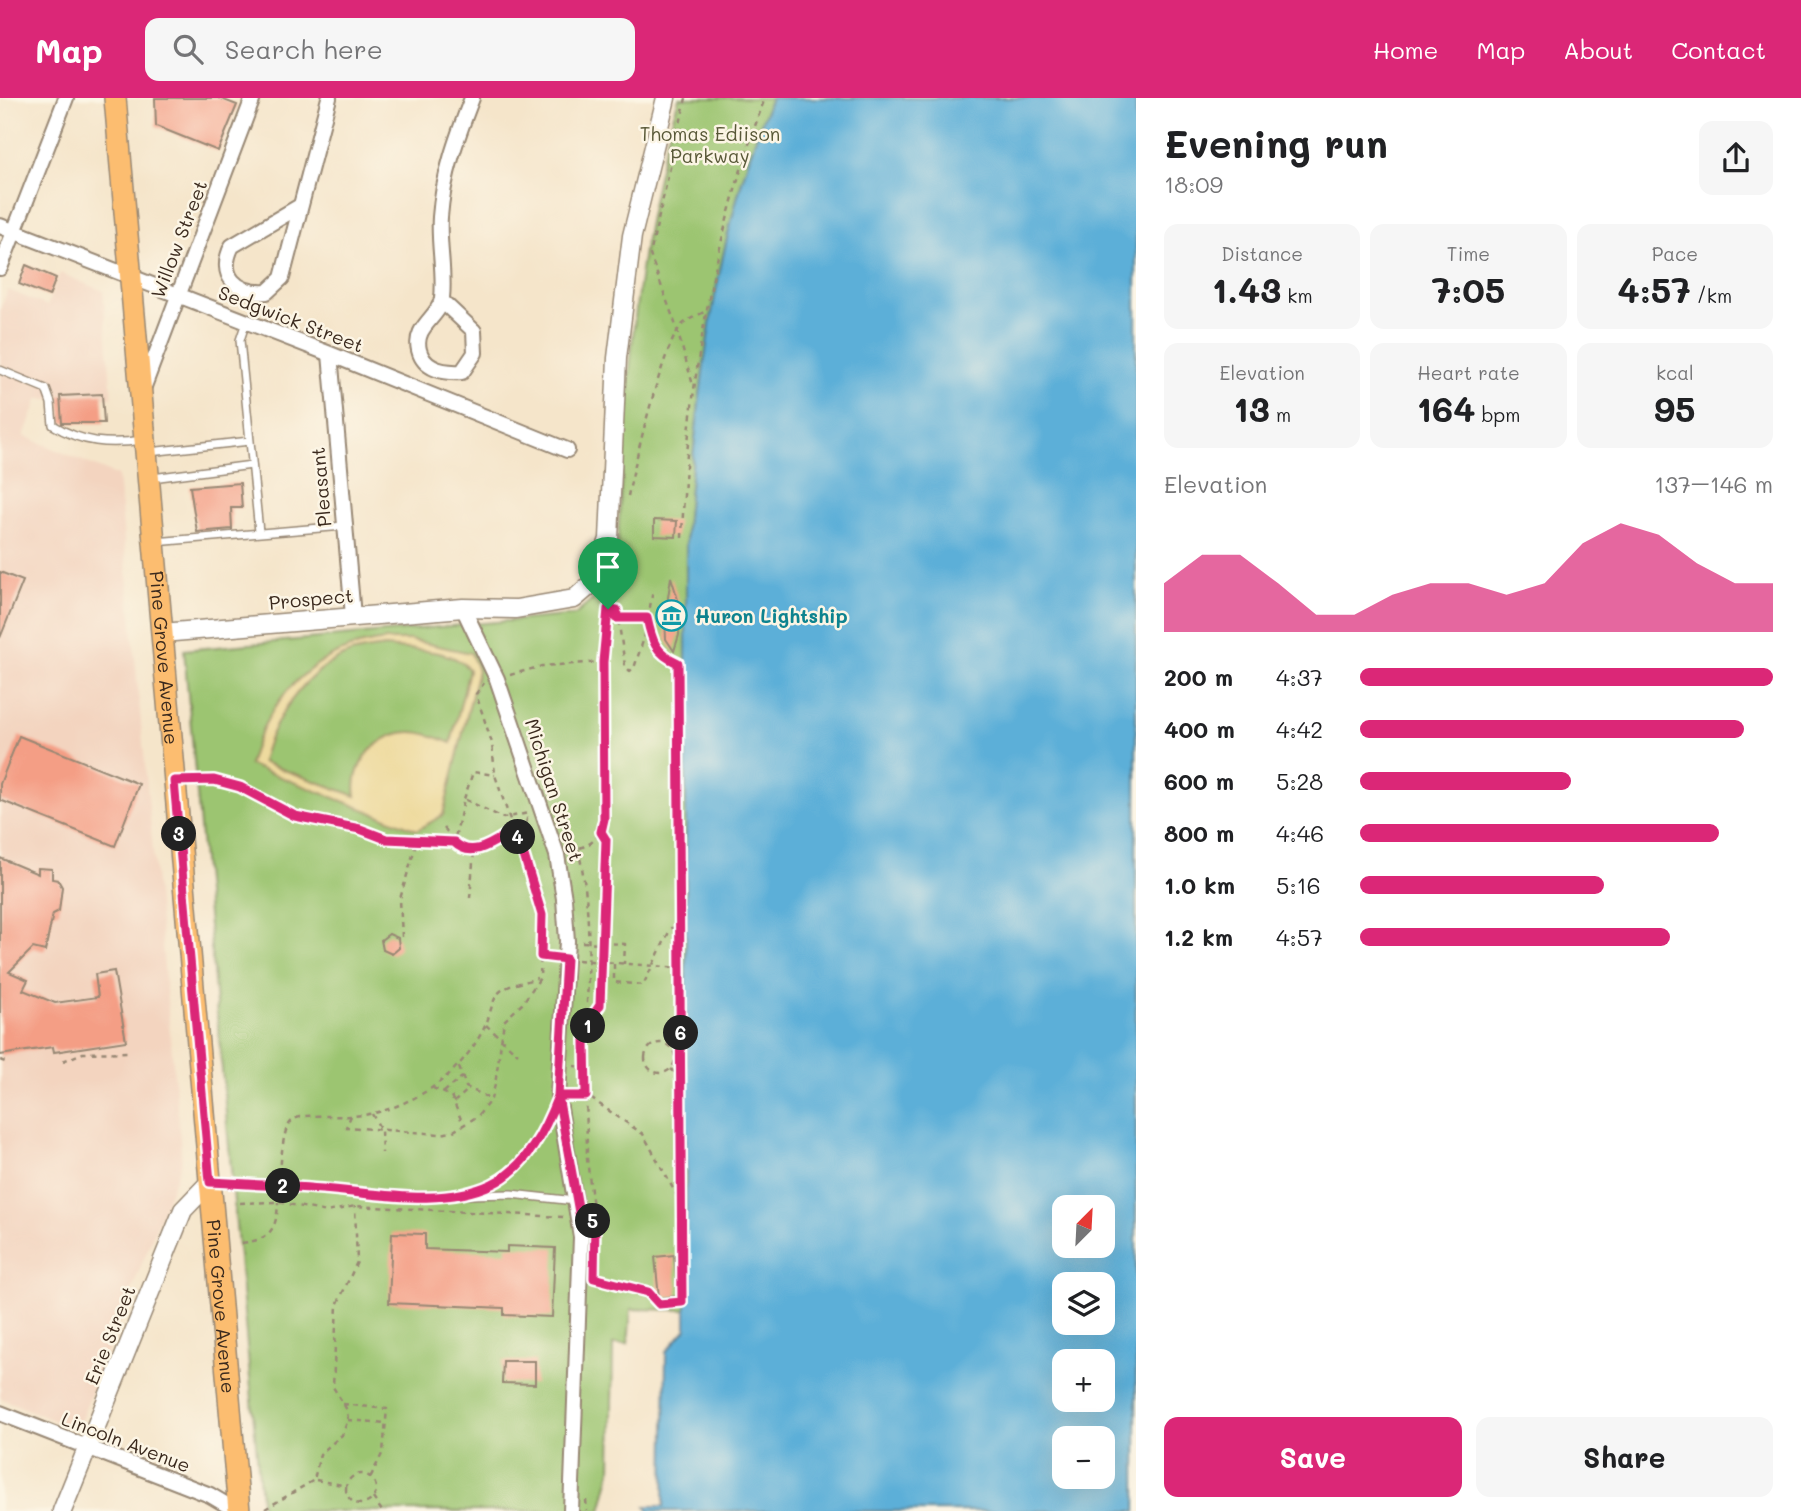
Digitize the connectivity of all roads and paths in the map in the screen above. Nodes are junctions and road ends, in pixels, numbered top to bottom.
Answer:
1 (66, 98) edge
2 (115, 98) edge
3 (253, 98) edge
4 (329, 98) edge
5 (472, 98) edge
6 (666, 98) edge
7 (686, 98) edge
8 (765, 98) edge
9 (300, 206) junction
10 (7, 229) edge
11 (0, 268) edge
12 (130, 277) junction
13 (179, 293) junction
14 (442, 301) junction
15 (706, 311) junction
16 (246, 322) junction
17 (677, 332) junction
18 (330, 354) junction
19 (0, 370) edge
20 (694, 388) junction
21 (142, 393) junction
22 (250, 440) junction
23 (146, 446) junction
24 (567, 450) dead end
25 (252, 465) junction
26 (149, 478) junction
27 (627, 498) dead end
28 (344, 526) junction
29 (259, 532) junction
30 (682, 538) dead end
31 (154, 542) junction
32 (624, 542) dead end
33 (653, 590) dead end
34 (463, 608) junction
35 (608, 609) junction
36 (353, 616) junction
37 (616, 618) junction
38 (647, 618) junction
39 (665, 618) dead end
40 (162, 633) junction
41 (603, 662) junction
42 (497, 678) junction
43 (495, 775) junction
44 (174, 781) junction
45 (464, 799) junction
46 (535, 808) junction
47 (510, 818) junction
48 (444, 828) dead end
49 (516, 829) junction
50 (601, 832) junction
51 (418, 840) junction
52 (454, 842) junction
53 (474, 851) junction
54 (470, 898) dead end
55 (682, 928) junction
56 (402, 937) dead end
57 (589, 943) junction
58 (603, 943) junction
59 (541, 956) junction
60 (566, 959) junction
61 (588, 962) junction
62 (602, 963) junction
63 (614, 964) junction
64 (624, 964) junction
65 (652, 967) junction
66 (680, 968) junction
67 (540, 978) junction
68 (486, 1025) junction
69 (588, 1027) junction
70 (681, 1034) junction
71 (501, 1036) junction
72 (671, 1047) junction
73 (129, 1052) dead end
74 (518, 1054) dead end
75 (0, 1060) edge
76 (63, 1060) dead end
77 (7, 1063) dead end
78 (560, 1065) junction
79 (459, 1066) junction
80 (586, 1067) junction
81 (671, 1069) junction
82 (462, 1077) junction
83 (682, 1079) junction
84 (433, 1088) junction
85 (469, 1089) junction
86 (444, 1093) junction
87 (558, 1096) junction
88 (586, 1096) junction
89 (491, 1099) junction
90 (454, 1102) junction
91 (372, 1114) junction
92 (351, 1116) junction
93 (464, 1126) junction
94 (381, 1130) junction
95 (382, 1153) dead end
96 (280, 1174) dead end
97 (210, 1182) junction
98 (461, 1195) junction
99 (278, 1202) junction
100 (577, 1202) junction
101 (240, 1203) dead end
102 (355, 1206) junction
103 (682, 1206) junction
104 (588, 1220) junction
105 (596, 1237) dead end
106 (242, 1243) dead end
107 (595, 1268) dead end
108 (587, 1277) junction
109 (593, 1288) dead end
110 (343, 1404) junction
111 (0, 1413) edge
112 (348, 1420) junction
113 (386, 1423) junction
114 (87, 1445) junction
115 (370, 1478) junction
116 (314, 1480) junction
117 (347, 1486) junction
118 (585, 1494) dead end
119 (373, 1498) junction
120 (265, 1509) dead end
121 (62, 1511) edge
122 (238, 1511) edge
123 (382, 1511) edge
124 (571, 1511) edge
125 (587, 1511) edge

1 - 10 street
2 - 12 main road, Pine Grove Avenue
3 - 13 street, Willow Street
4 - 9 street
5 - 14 street
6 - 34 street, Prospect
7 - 17 path
8 - 15 path
9 - 9 street
10 - 11 street
10 - 12 street, Sedgwick Street
12 - 13 street, Sedgwick Street
12 - 21 main road, Pine Grove Avenue
13 - 16 street, Sedgwick Street
13 - 21 street, Willow Street
14 - 14 street
15 - 17 path
15 - 20 path
16 - 18 street, Sedgwick Street
16 - 22 lane
17 - 20 path
17 - 27 path
18 - 24 street, Sedgwick Street
18 - 28 street, Pleasant
19 - 23 lane
20 - 30 path
21 - 23 main road, Pine Grove Avenue
22 - 23 lane
22 - 25 lane
23 - 26 main road, Pine Grove Avenue
25 - 26 lane
25 - 29 lane
26 - 31 main road, Pine Grove Avenue
28 - 29 lane
28 - 36 street, Pleasant
29 - 31 lane
31 - 40 main road, Pine Grove Avenue
32 - 35 path
33 - 38 path
34 - 36 street, Prospect
34 - 42 street, Michigan Street
35 - 37 path
35 - 41 path
36 - 40 street, Prospect
37 - 38 path
37 - 38 path
38 - 39 path
38 - 55 path
40 - 44 main road, Pine Grove Avenue
41 - 42 path
41 - 50 path
42 - 43 path
42 - 46 street, Michigan Street
43 - 45 path
43 - 47 path
44 - 51 path
44 - 97 main road, Pine Grove Avenue
45 - 47 path
45 - 52 path
46 - 47 path
46 - 49 path
46 - 60 street, Michigan Street
47 - 49 path
48 - 52 path
49 - 53 path
49 - 59 path
50 - 57 path
50 - 58 path
51 - 52 path
51 - 56 path
52 - 53 path
53 - 54 path
55 - 65 path
55 - 66 path
57 - 58 path
57 - 61 path
58 - 62 path
58 - 64 path
59 - 60 path
59 - 67 path
60 - 61 path
60 - 78 street, Michigan Street
61 - 62 path
61 - 69 path
62 - 63 path
62 - 69 path
63 - 64 path
63 - 65 path
64 - 65 path
65 - 66 path
66 - 70 path
67 - 68 path
67 - 71 path
68 - 71 path
68 - 79 path
69 - 80 path
70 - 72 path
70 - 83 path
71 - 74 path
71 - 89 path
72 - 81 path
72 - 81 path
73 - 76 path
75 - 77 path
78 - 80 path
78 - 87 street, Michigan Street
79 - 82 path
79 - 84 path
80 - 88 path
81 - 83 path
82 - 85 path
82 - 86 path
83 - 103 path
84 - 86 path
84 - 91 path
85 - 89 path
85 - 90 path
86 - 90 path
87 - 88 path
87 - 98 lane
87 - 100 street, Michigan Street
88 - 103 path
88 - 104 path
89 - 93 path
90 - 93 path
91 - 92 path
91 - 94 path
92 - 94 path
92 - 96 path
93 - 94 path
94 - 95 path
97 - 98 lane
97 - 114 street, Erie Street
97 - 122 main road, Pine Grove Avenue
98 - 100 lane
99 - 101 path
99 - 102 path
99 - 106 path
100 - 104 street, Michigan Street
102 - 104 path
102 - 110 path
103 - 108 path
104 - 105 path
104 - 108 street, Michigan Street
107 - 108 path
108 - 109 path
108 - 124 street, Michigan Street
110 - 112 path
110 - 113 path
111 - 114 street, Lincoln Avenue
112 - 113 path
112 - 116 path
113 - 115 path
114 - 121 street, Erie Street
114 - 122 street, Lincoln Avenue
115 - 117 path
115 - 119 path
116 - 117 path
116 - 120 path
117 - 119 path
118 - 125 path
119 - 123 path

